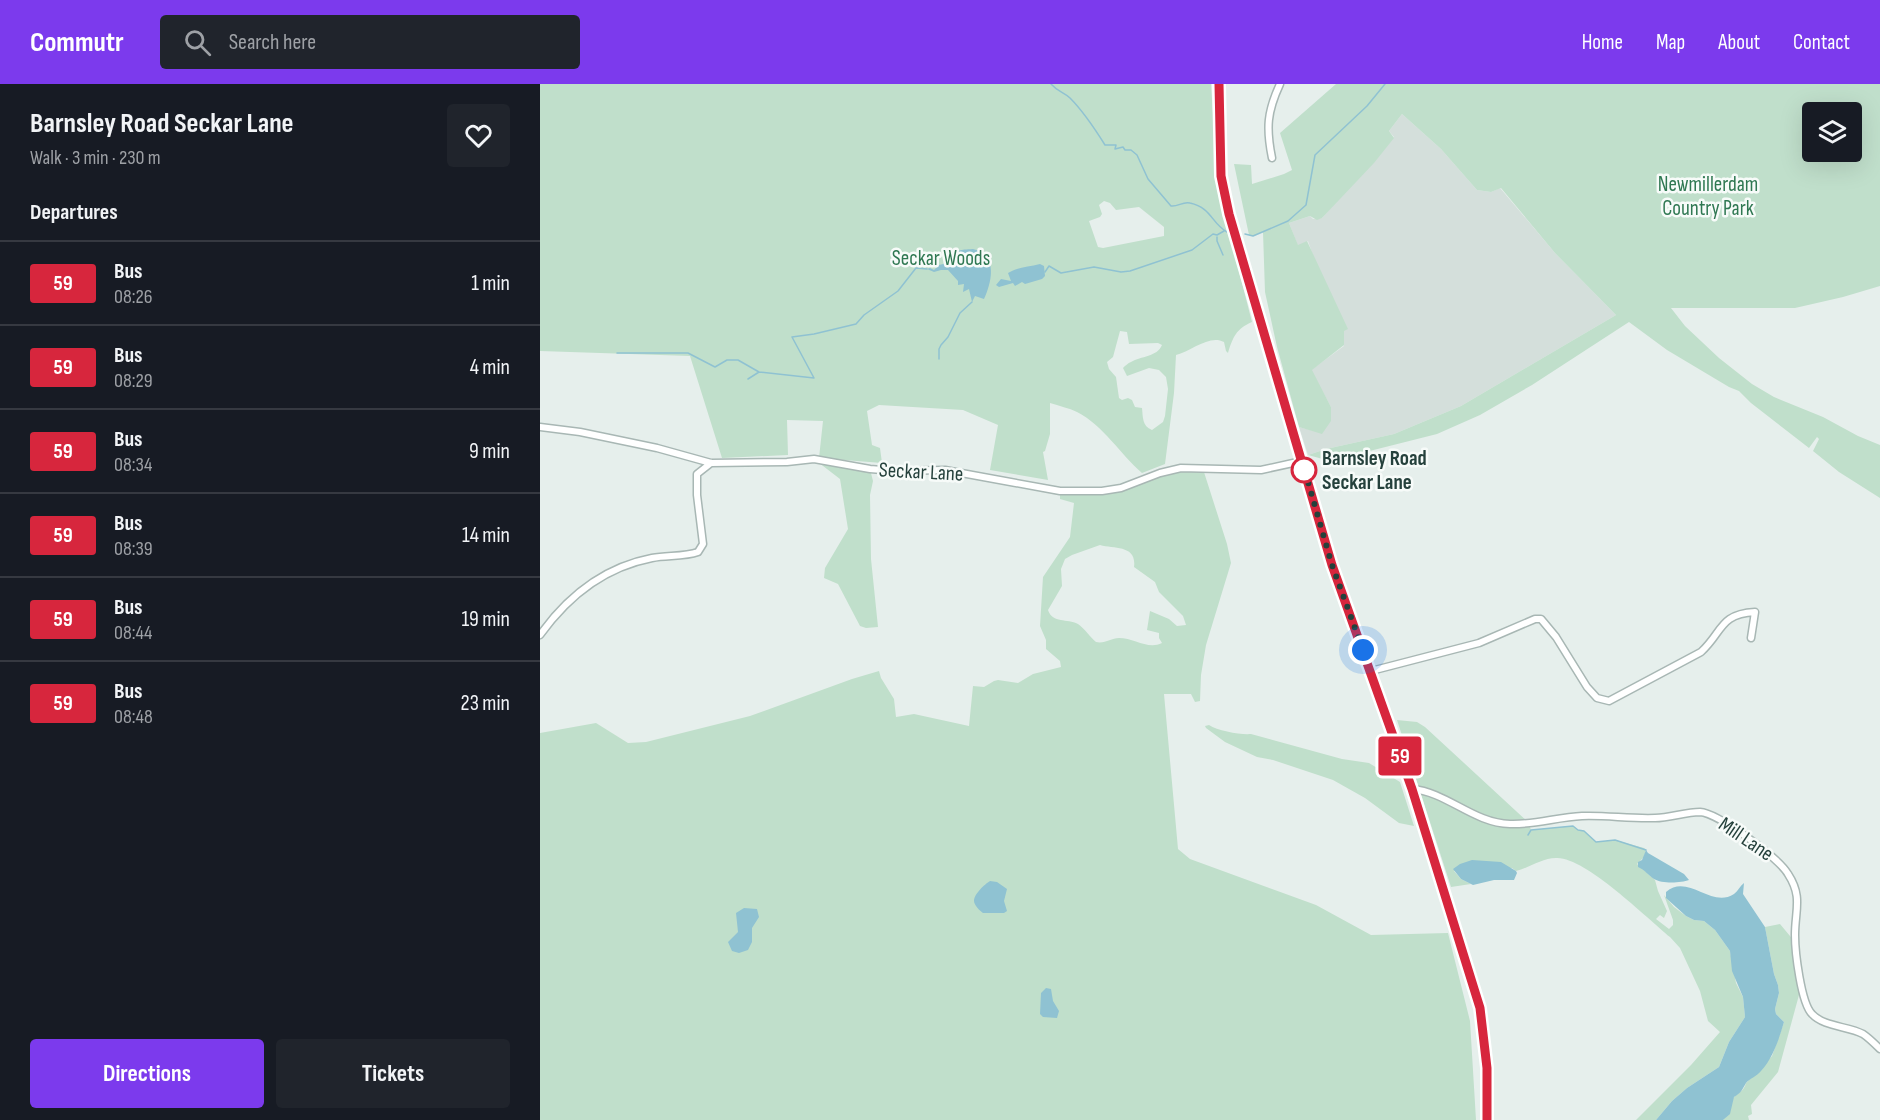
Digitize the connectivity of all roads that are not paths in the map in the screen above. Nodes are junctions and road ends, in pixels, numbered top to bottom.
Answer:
1 (1219, 84) edge
2 (1280, 84) edge
3 (1272, 158) dead end
4 (540, 427) edge
5 (1302, 461) junction
6 (711, 463) junction
7 (540, 635) edge
8 (1751, 638) dead end
9 (1371, 671) junction
10 (1412, 789) junction
11 (1880, 1049) edge
12 (1487, 1120) edge

1 - 5 main road
2 - 3 street
4 - 6 street, Seckar Lane
5 - 6 street, Seckar Lane
5 - 9 main road
6 - 7 street
8 - 9 street
9 - 10 main road
10 - 11 street, Mill Lane
10 - 12 main road

